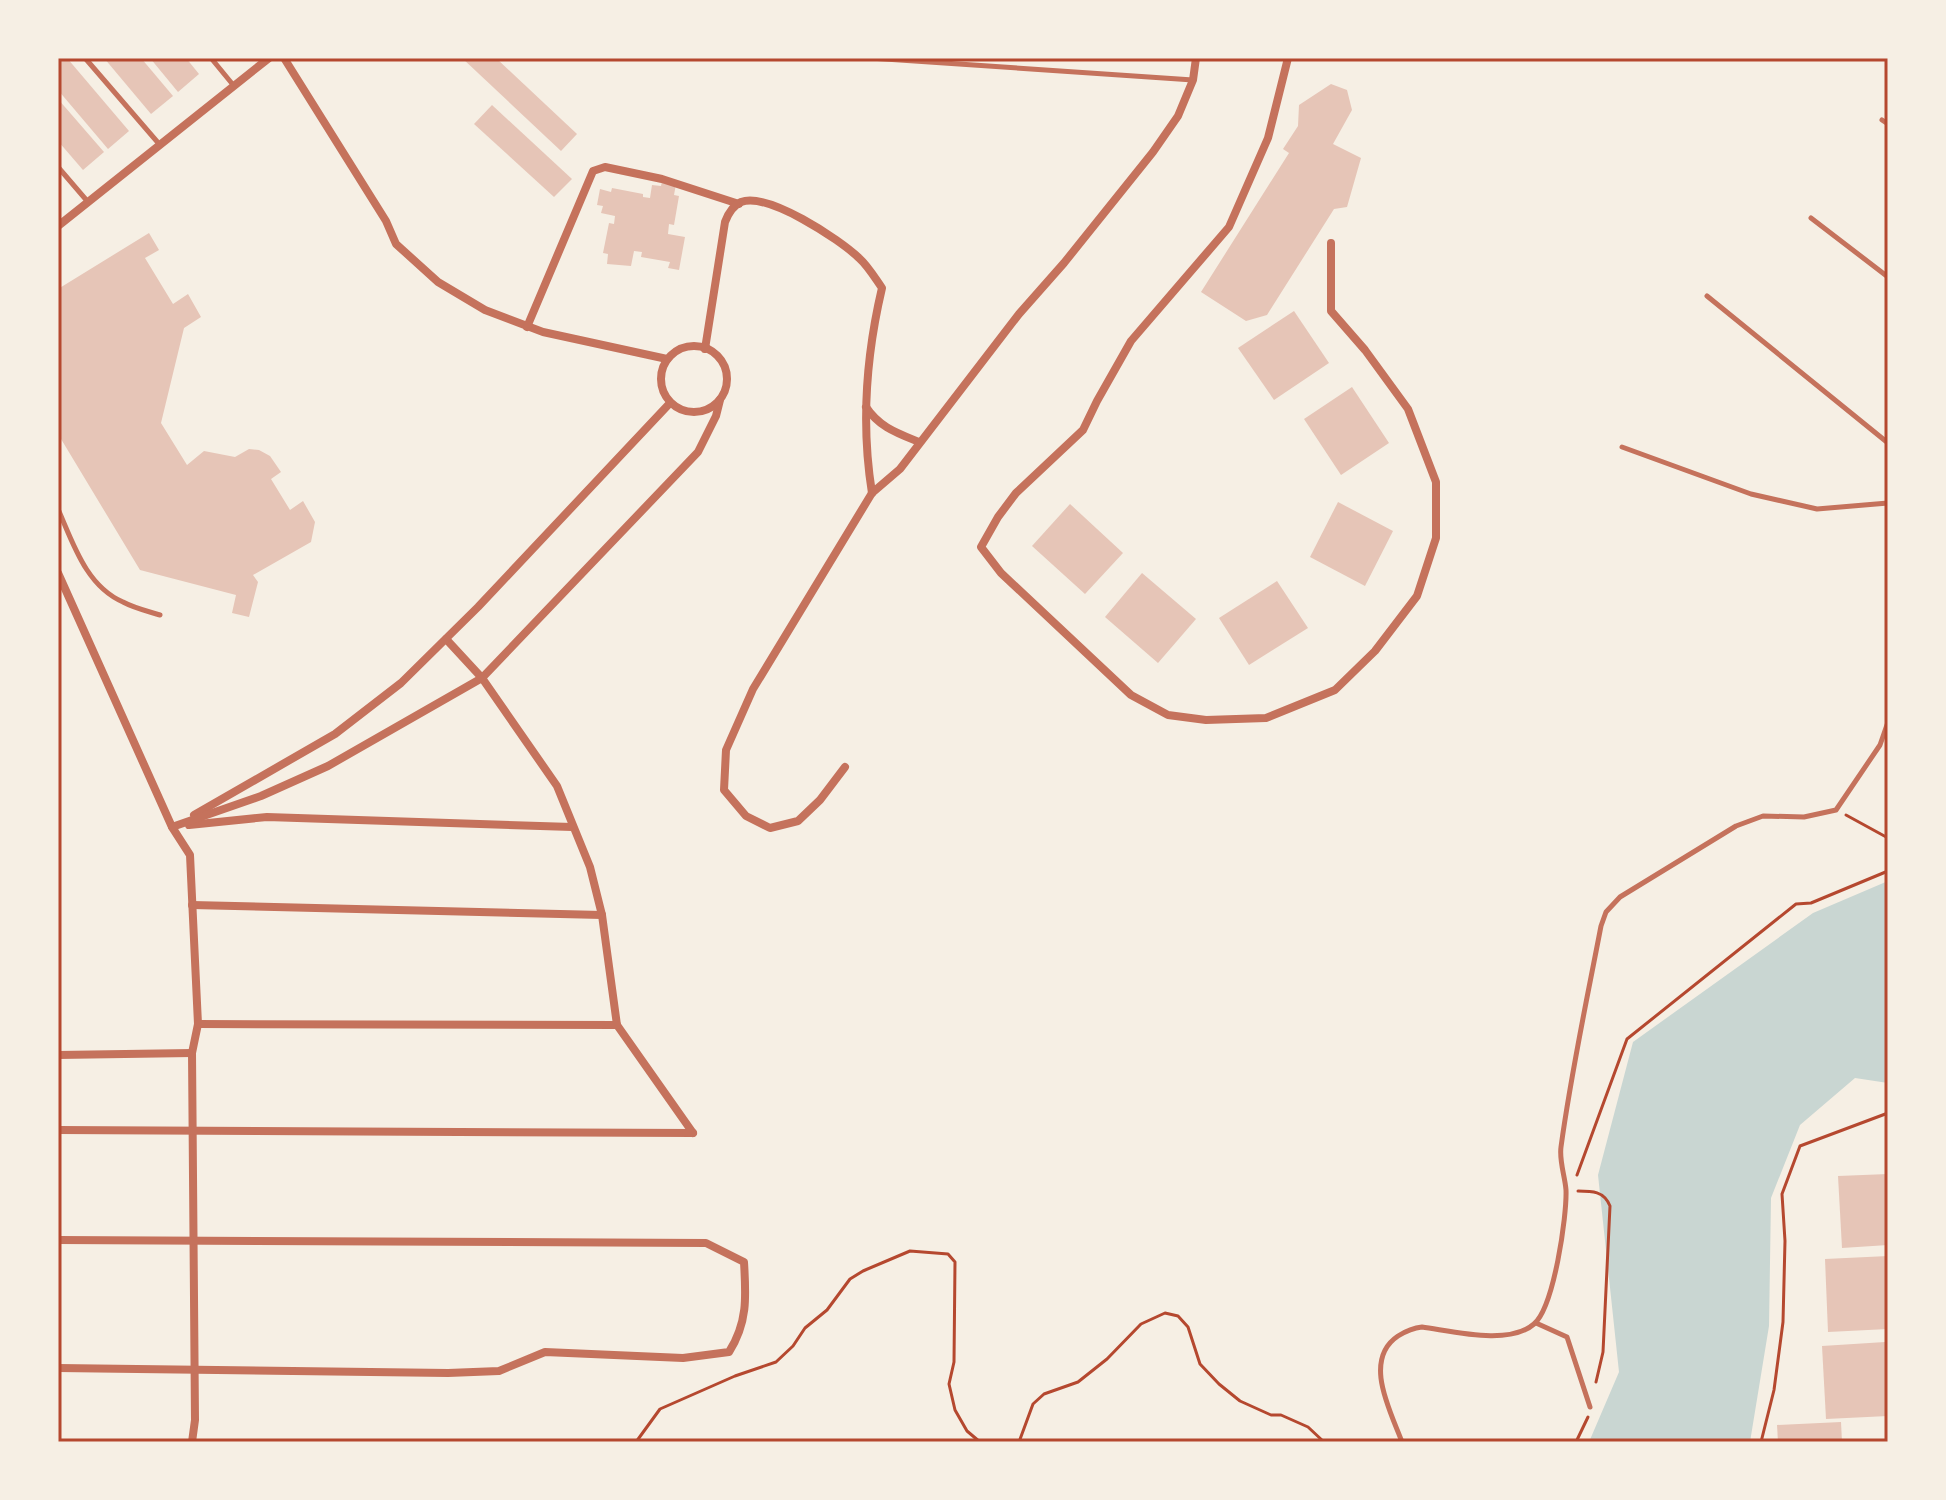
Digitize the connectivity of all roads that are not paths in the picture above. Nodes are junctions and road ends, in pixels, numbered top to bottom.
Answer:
1 (85, 58) edge
2 (211, 58) edge
3 (269, 58) edge
4 (284, 58) edge
5 (870, 58) edge
6 (1196, 58) edge
7 (1288, 58) edge
8 (1193, 80) junction
9 (234, 86) junction
10 (1882, 120) dead end
11 (1888, 124) edge
12 (160, 145) junction
13 (58, 167) edge
14 (88, 202) junction
15 (739, 204) junction
16 (1811, 218) dead end
17 (58, 226) edge
18 (1331, 243) dead end
19 (1888, 277) edge
20 (1707, 296) dead end
21 (527, 327) junction
22 (705, 349) junction
23 (667, 359) junction
24 (720, 400) junction
25 (670, 403) junction
26 (865, 406) junction
27 (919, 442) junction
28 (1888, 443) edge
29 (1622, 447) dead end
30 (872, 493) junction
31 (1888, 503) edge
32 (58, 509) edge
33 (58, 573) edge
34 (160, 615) dead end
35 (446, 639) junction
36 (482, 678) junction
37 (1888, 722) edge
38 (845, 767) dead end
39 (172, 827) junction
40 (572, 827) junction
41 (192, 905) junction
42 (602, 915) junction
43 (198, 1024) junction
44 (617, 1025) junction
45 (192, 1053) junction
46 (58, 1055) edge
47 (192, 1129) junction
48 (58, 1130) edge
49 (58, 1240) edge
50 (195, 1241) junction
51 (1536, 1323) junction
52 (58, 1368) edge
53 (194, 1369) junction
54 (1590, 1407) dead end
55 (192, 1442) edge
56 (1402, 1442) edge

1 - 12 lane
2 - 9 lane
3 - 9 street
4 - 21 street
5 - 8 lane
6 - 8 street
7 - 18 street
8 - 27 street
9 - 12 street
10 - 11 lane
12 - 14 street
13 - 14 lane
14 - 17 street
15 - 21 street
15 - 22 street
15 - 26 street
16 - 19 lane
20 - 28 lane
21 - 23 street
22 - 23 street
22 - 24 street
23 - 25 street
24 - 25 street
24 - 36 street
25 - 35 street
26 - 27 street
26 - 30 street
27 - 30 street
29 - 31 lane
30 - 38 street
32 - 34 lane
33 - 39 street
35 - 36 street
35 - 39 street
36 - 39 street
36 - 40 street
37 - 51 lane
39 - 40 street
39 - 41 street
40 - 42 street
41 - 42 street
41 - 43 street
42 - 44 street
43 - 44 street
43 - 45 street
44 - 47 street
45 - 46 street
45 - 47 street
47 - 48 street
47 - 50 street
49 - 50 street
50 - 53 street
50 - 53 street
51 - 54 lane
51 - 56 lane
52 - 53 street
53 - 55 street

